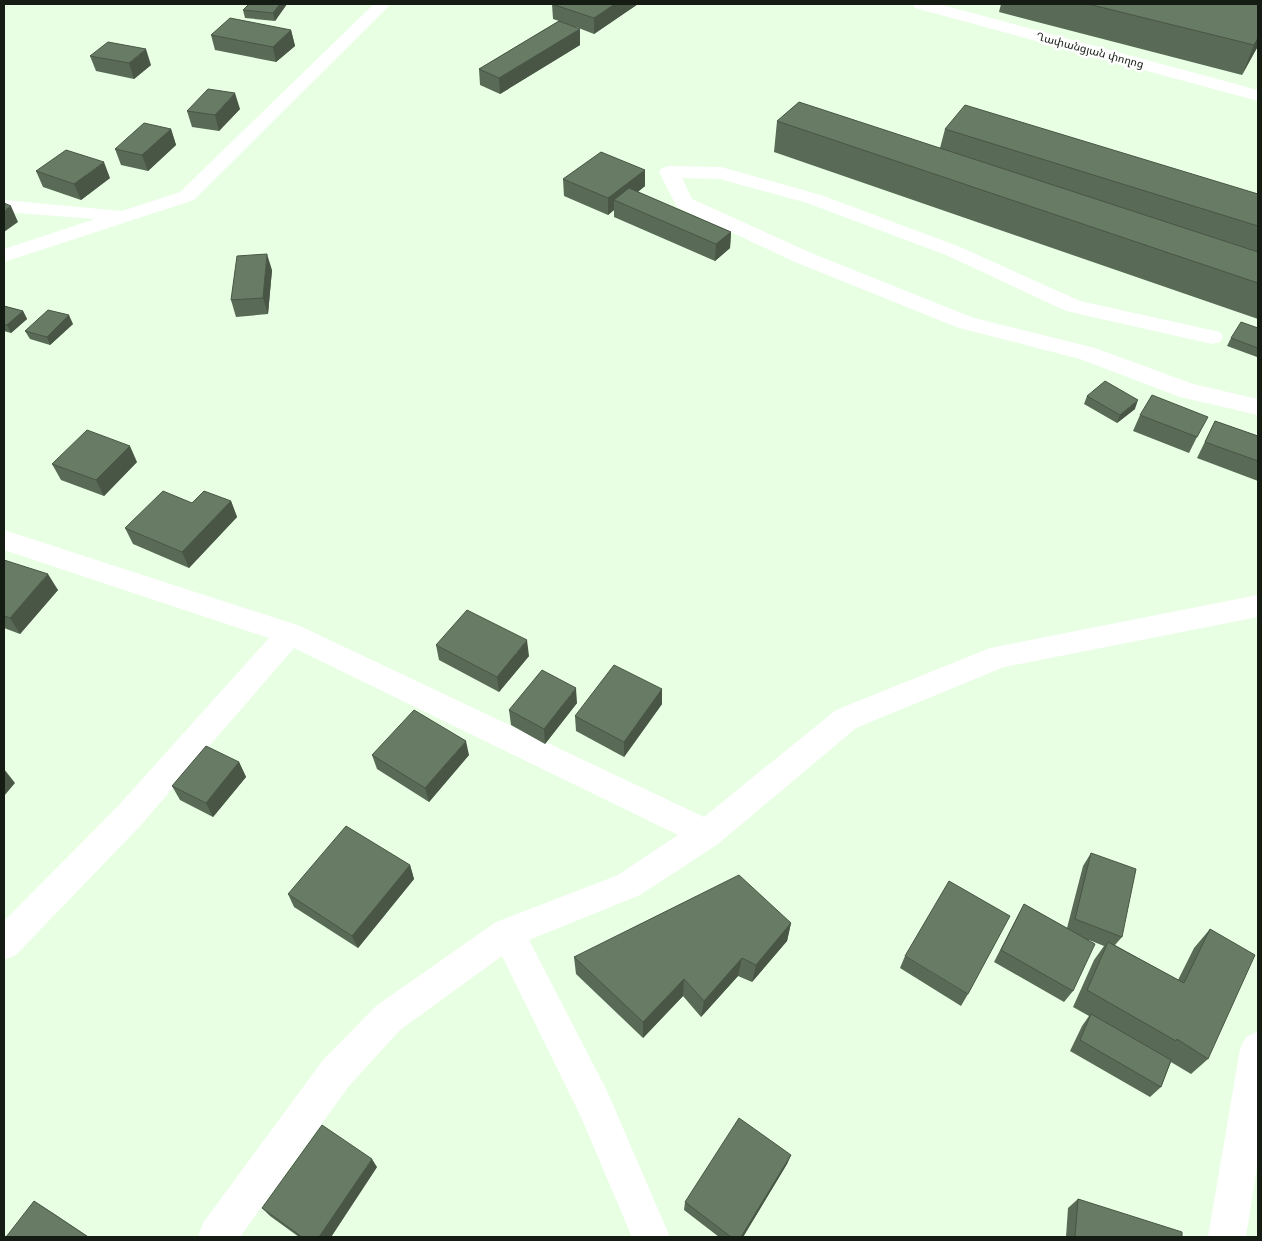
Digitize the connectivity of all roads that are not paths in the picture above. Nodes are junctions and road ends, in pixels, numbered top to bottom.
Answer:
1 (383, 4) edge
2 (921, 4) edge
3 (1258, 96) edge
4 (4, 206) edge
5 (129, 216) junction
6 (4, 256) edge
7 (1080, 329) junction
8 (1212, 337) dead end
9 (1258, 407) edge
10 (4, 540) edge
11 (1258, 606) edge
12 (290, 634) junction
13 (707, 834) junction
14 (508, 933) junction
15 (4, 944) edge
16 (1258, 1049) edge
17 (217, 1237) edge
18 (651, 1237) edge
19 (1227, 1237) edge

1 - 5 street
2 - 3 street, Ղափանցյան փողոց
4 - 5 street
5 - 6 street
7 - 7 street
7 - 8 street
7 - 9 street
10 - 12 street
11 - 13 street
12 - 13 street
12 - 15 street
13 - 14 street
14 - 17 street
14 - 18 street
16 - 19 street

